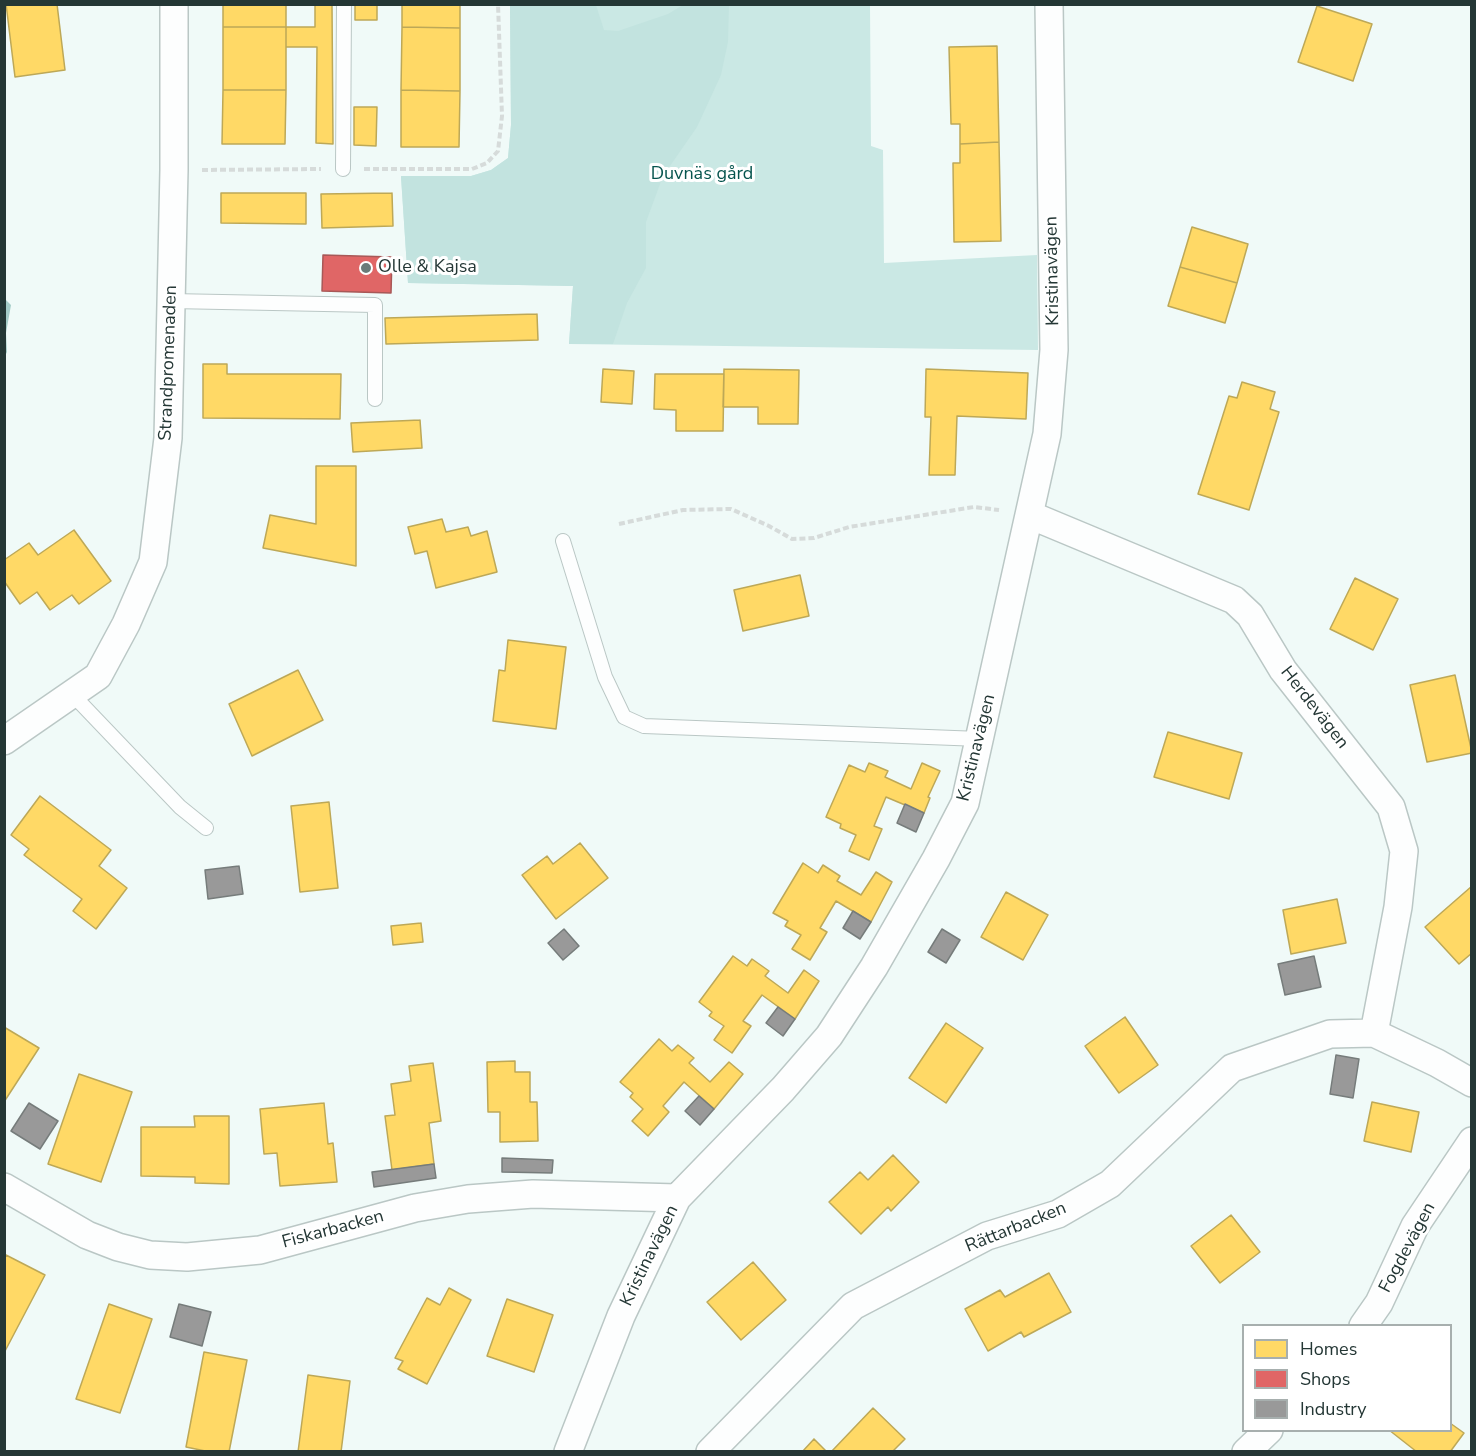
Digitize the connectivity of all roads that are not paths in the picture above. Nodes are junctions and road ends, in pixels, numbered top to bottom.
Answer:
1 (174, 4) edge
2 (344, 4) edge
3 (1048, 4) edge
4 (343, 169) road end
5 (171, 301) junction
6 (375, 399) dead end
7 (1030, 515) junction
8 (563, 541) dead end
9 (72, 694) junction
10 (981, 740) junction
11 (4, 741) edge
12 (206, 828) dead end
13 (1374, 1034) junction
14 (1472, 1083) edge
15 (1472, 1141) edge
16 (4, 1187) edge
17 (677, 1198) junction
18 (1364, 1324) edge
19 (1268, 1432) edge
20 (568, 1452) edge
21 (710, 1452) edge
22 (1246, 1452) edge

1 - 5 street, Strandpromenaden
2 - 4 lane
3 - 7 street, Kristinavägen
5 - 6 lane
5 - 9 street, Strandpromenaden
7 - 10 street, Kristinavägen
7 - 13 street, Herdevägen
8 - 10 lane
9 - 11 street, Strandpromenaden
9 - 12 lane
10 - 17 street, Kristinavägen
13 - 14 street, Rättarbacken
13 - 21 street, Rättarbacken
15 - 18 street, Fogdevägen
16 - 17 street, Fiskarbacken
17 - 20 street, Kristinavägen
19 - 22 street

